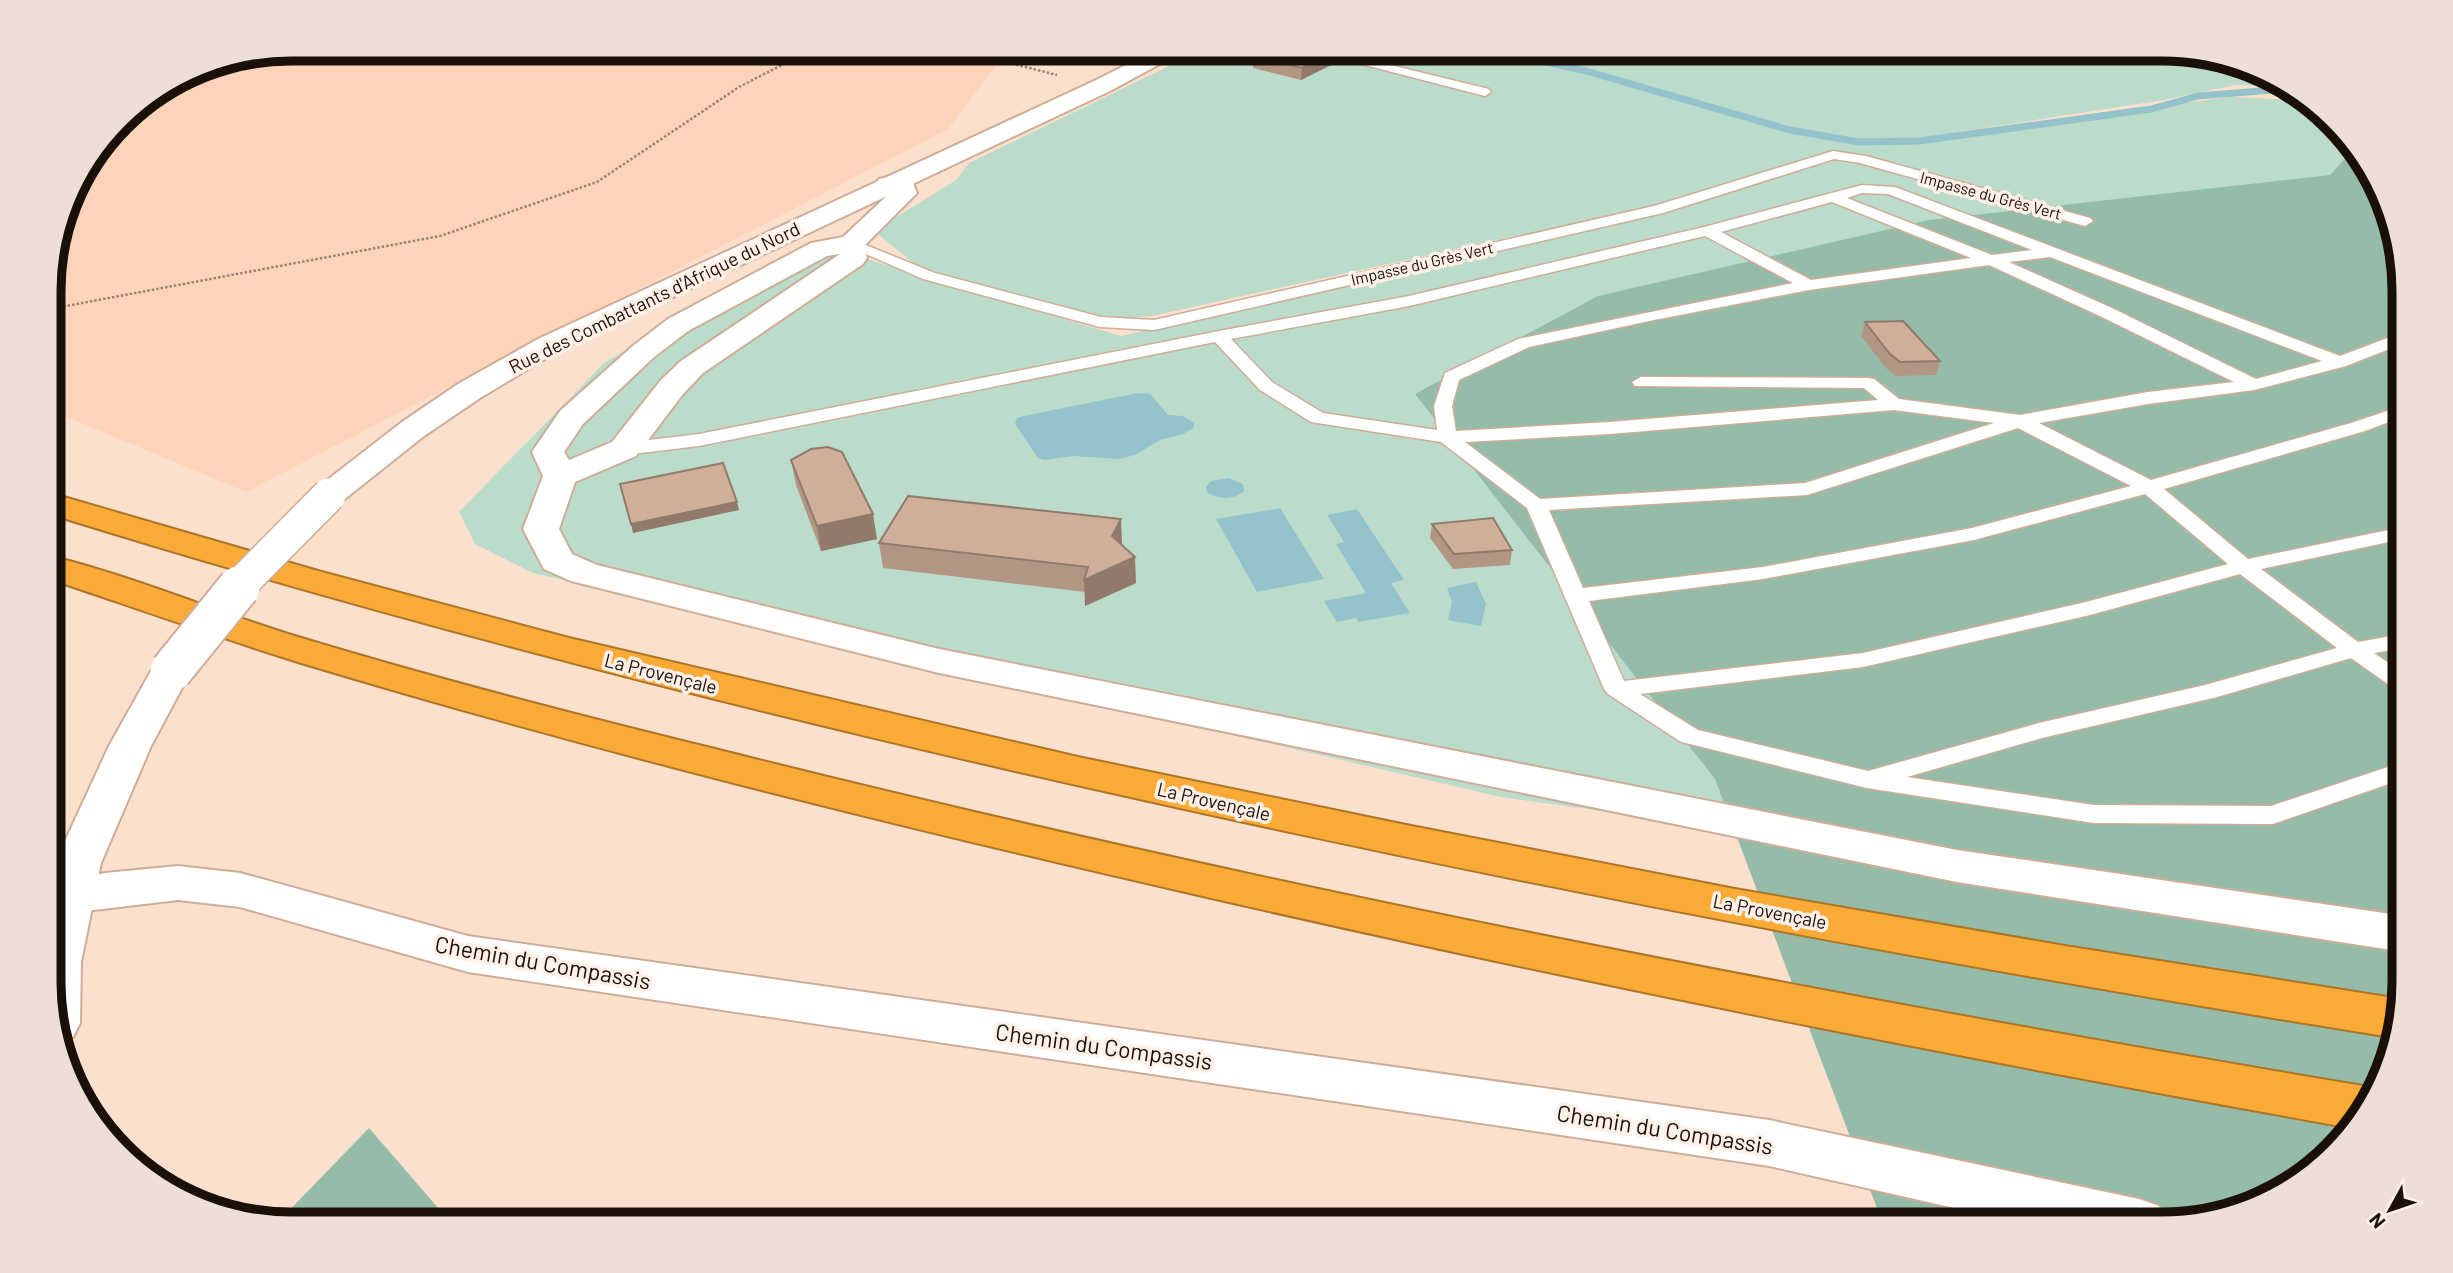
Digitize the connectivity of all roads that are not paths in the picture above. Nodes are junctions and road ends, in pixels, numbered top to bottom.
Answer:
1 (1150, 61) edge
2 (1358, 61) edge
3 (1485, 92) dead end
4 (888, 184) junction
5 (1833, 197) junction
6 (2085, 221) dead end
7 (1707, 231) junction
8 (851, 244) junction
9 (2049, 252) junction
10 (1993, 261) junction
11 (1810, 285) junction
12 (1219, 336) junction
13 (2392, 343) edge
14 (2340, 362) junction
15 (1641, 382) dead end
16 (2253, 385) junction
17 (1894, 404) junction
18 (2392, 415) edge
19 (2020, 421) junction
20 (1447, 437) junction
21 (624, 449) junction
22 (560, 476) junction
23 (2149, 487) junction
24 (1536, 505) junction
25 (62, 507) edge
26 (2392, 535) edge
27 (2244, 566) junction
28 (62, 571) edge
29 (1575, 596) junction
30 (2392, 643) edge
31 (2354, 650) junction
32 (2392, 676) edge
33 (1616, 689) junction
34 (2392, 774) edge
35 (1867, 779) junction
36 (69, 896) junction
37 (2392, 932) edge
38 (61, 940) edge
39 (2388, 1017) edge
40 (2354, 1106) edge
41 (2084, 1211) edge

1 - 4 street, Rue des Combattants d'Afrique du Nord
2 - 3 lane
4 - 8 street
4 - 36 street, Rue des Combattants d'Afrique du Nord, bridge
5 - 7 lane
5 - 9 lane
5 - 10 lane
6 - 8 lane, Impasse du Grès Vert
7 - 11 lane
7 - 12 lane
8 - 21 street
8 - 22 street
9 - 10 lane
9 - 14 lane
10 - 11 lane
10 - 16 lane
11 - 20 lane
12 - 20 lane
12 - 21 lane
13 - 14 lane
14 - 16 lane
15 - 17 lane
16 - 19 lane
17 - 19 lane
17 - 20 lane
18 - 23 lane
19 - 23 lane
19 - 24 lane
20 - 24 lane
21 - 22 street
22 - 37 street
23 - 27 lane
23 - 29 lane
24 - 29 lane
25 - 39 highway, La Provençale
26 - 27 lane
27 - 31 lane
27 - 33 lane
28 - 40 highway
29 - 33 lane
30 - 31 lane
31 - 32 lane
31 - 35 lane
33 - 35 lane
34 - 35 lane
36 - 38 street, Rue des Combattants d'Afrique du Nord
36 - 41 street, Chemin du Compassis

